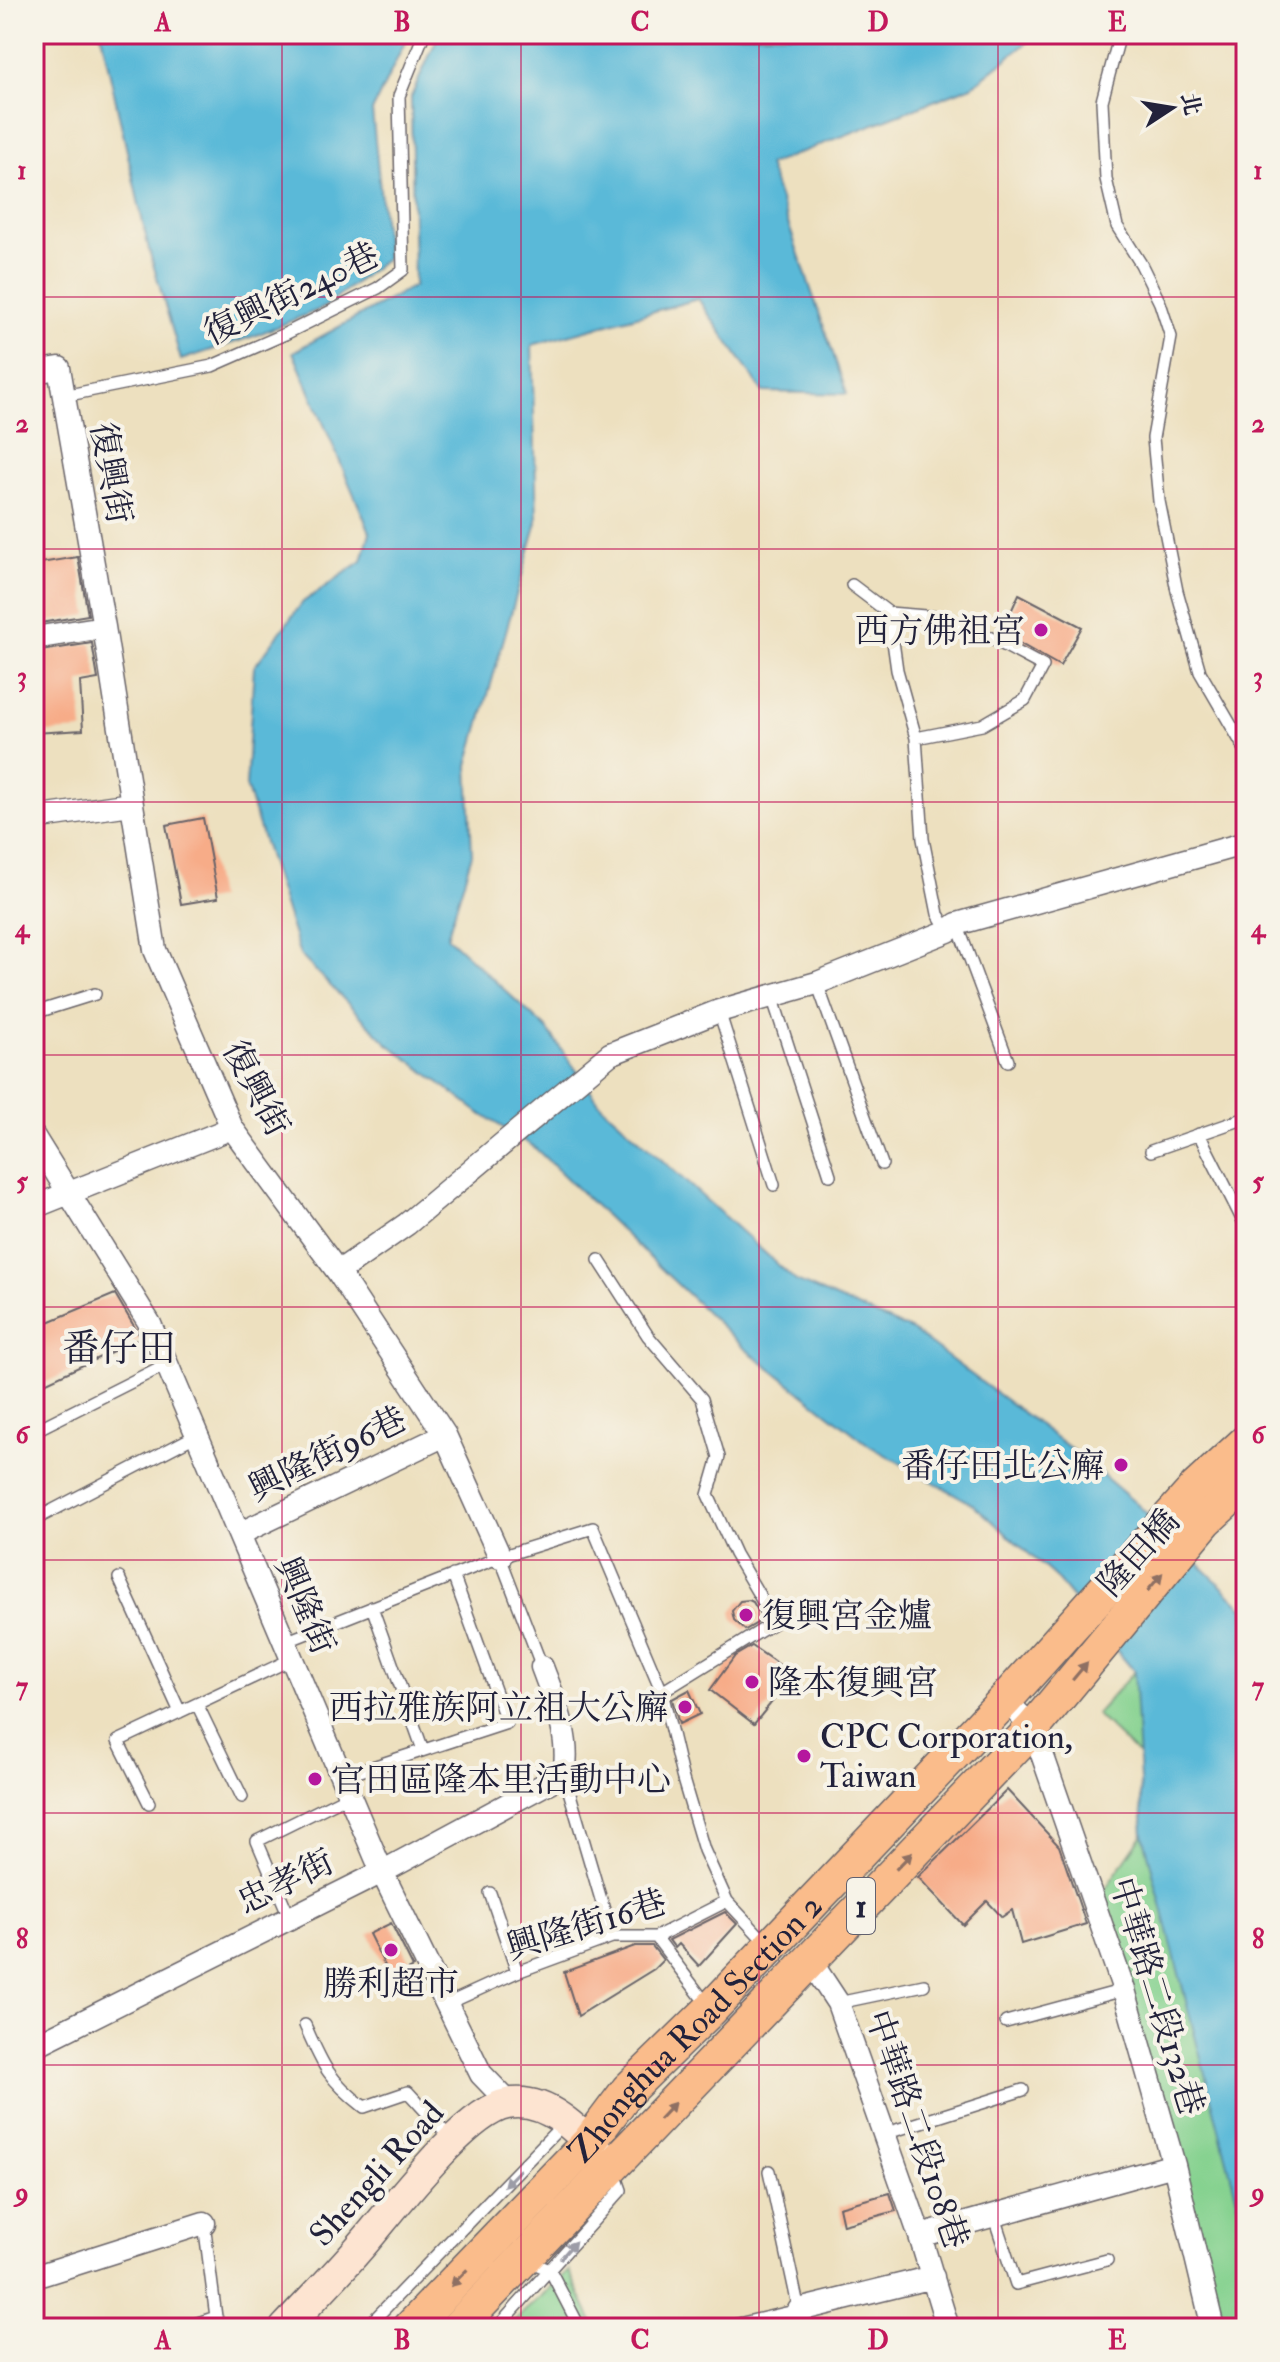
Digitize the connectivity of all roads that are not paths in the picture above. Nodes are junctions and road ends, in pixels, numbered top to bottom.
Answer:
1 (424, 34) edge
2 (1120, 34) edge
3 (34, 372) edge
4 (64, 396) junction
5 (852, 585) dead end
6 (889, 613) junction
7 (104, 627) junction
8 (34, 638) edge
9 (916, 738) junction
10 (1246, 751) edge
11 (131, 804) junction
12 (34, 818) edge
13 (1246, 843) edge
14 (953, 928) junction
15 (817, 983) junction
16 (95, 994) dead end
17 (772, 996) junction
18 (719, 1011) junction
19 (34, 1013) edge
20 (1008, 1061) dead end
21 (1246, 1118) edge
22 (232, 1128) junction
23 (1199, 1134) junction
24 (34, 1137) edge
25 (1151, 1151) dead end
26 (882, 1164) dead end
27 (830, 1175) dead end
28 (774, 1185) dead end
29 (68, 1194) junction
30 (34, 1207) edge
31 (1243, 1221) dead end
32 (599, 1260) dead end
33 (338, 1272) junction
34 (167, 1364) junction
35 (34, 1431) edge
36 (197, 1435) junction
37 (445, 1435) junction
38 (1246, 1442) edge
39 (1246, 1483) edge
40 (34, 1520) edge
41 (239, 1534) junction
42 (500, 1557) junction
43 (453, 1575) junction
44 (119, 1578) dead end
45 (372, 1607) junction
46 (1079, 1618) joint
47 (1105, 1642) joint
48 (288, 1650) junction
49 (542, 1667) joint
50 (662, 1692) junction
51 (1005, 1700) junction
52 (197, 1704) junction
53 (180, 1712) junction
54 (1033, 1728) junction
55 (423, 1750) junction
56 (564, 1774) junction
57 (346, 1786) junction
58 (242, 1797) dead end
59 (149, 1803) dead end
60 (382, 1872) junction
61 (490, 1893) dead end
62 (727, 1901) junction
63 (289, 1916) junction
64 (612, 1937) junction
65 (656, 1937) junction
66 (770, 1947) junction
67 (809, 1959) junction
68 (517, 1972) junction
69 (924, 1985) dead end
70 (1124, 1990) junction
71 (838, 2003) junction
72 (447, 2004) junction
73 (711, 2009) junction
74 (1006, 2022) dead end
75 (305, 2025) dead end
76 (34, 2046) edge
77 (1023, 2090) dead end
78 (509, 2103) junction
79 (577, 2132) junction
80 (884, 2134) junction
81 (453, 2141) junction
82 (1174, 2165) junction
83 (613, 2168) junction
84 (769, 2171) dead end
85 (993, 2213) junction
86 (204, 2223) joint
87 (920, 2236) junction
88 (1107, 2260) dead end
89 (537, 2264) junction
90 (34, 2277) edge
91 (933, 2277) junction
92 (799, 2310) junction
93 (216, 2317) junction
94 (183, 2328) edge
95 (223, 2328) edge
96 (285, 2328) edge
97 (366, 2328) edge
98 (410, 2328) edge
99 (457, 2328) edge
100 (497, 2328) edge
101 (580, 2328) edge
102 (721, 2328) edge
103 (948, 2328) edge
104 (1213, 2328) edge

1 - 4 lane, 復興街240巷
2 - 10 lane
3 - 4 street, 復興街
4 - 7 street, 復興街
5 - 6 lane
6 - 9 lane
6 - 9 lane
7 - 8 street
7 - 11 street, 復興街
9 - 14 lane
11 - 12 street
11 - 22 street, 復興街
13 - 14 street
14 - 15 street
14 - 20 lane
15 - 17 street
15 - 26 lane
16 - 19 lane
17 - 18 street
17 - 27 lane
18 - 28 lane
18 - 33 street
21 - 23 lane
22 - 29 street
22 - 33 street, 復興街
23 - 25 lane
23 - 31 lane
24 - 29 street, 興隆街
29 - 30 street
29 - 34 street, 興隆街
32 - 50 lane
33 - 37 street, 復興街
34 - 35 lane
34 - 36 street, 興隆街
36 - 40 lane
36 - 41 street, 興隆街
37 - 41 street, 興隆街96巷
37 - 42 street, 復興街
38 - 46 main road, 隆田橋 / 1
47 -> 39 main road, 隆田橋 / 1
41 - 48 street, 興隆街
42 - 43 lane
42 - 49 lane, 復興街
42 - 50 lane
43 - 45 lane
43 - 55 lane
44 - 53 lane
45 - 48 lane
45 - 55 lane
46 - 51 main road, Zhonghua Road Section 2 / 1
54 -> 47 main road, Zhonghua Road Section 2 / 1
48 - 52 lane
48 - 57 street, 興隆街
49 - 56 street, 復興街
50 - 62 lane
51 - 54 street, 中華路二段132巷
51 - 66 main road, Zhonghua Road Section 2 / 1
52 - 53 lane
52 - 58 lane
53 - 59 lane
67 -> 54 main road, Zhonghua Road Section 2 / 1
54 - 70 street, 中華路二段132巷
55 - 57 lane
56 - 60 street, 忠孝街
56 - 64 lane
57 - 60 street, 興隆街
57 - 63 lane
60 - 63 street, 忠孝街
60 - 72 street, 興隆街
61 - 68 lane
62 - 65 lane, 興隆街16巷
62 - 66 lane
63 - 76 street, 忠孝街
64 - 65 lane, 興隆街16巷
64 - 68 lane, 興隆街16巷
65 - 73 lane
66 - 73 main road, Zhonghua Road Section 2 / 1
67 - 71 street, 中華路二段108巷
83 -> 67 main road, Zhonghua Road Section 2 / 1
68 - 72 lane, 興隆街16巷
69 - 71 lane
70 - 74 lane
70 - 82 street, 中華路二段132巷
71 - 80 street, 中華路二段108巷
72 - 78 street, 興隆街
73 - 79 main road, Zhonghua Road Section 2 / 1
75 - 81 lane
77 - 80 lane
78 - 79 main road
78 - 81 main road, Shengli Road
79 - 83 main road
79 -> 97 lane
79 -> 98 main road, Zhonghua Road Section 2 / 1
80 - 87 street, 中華路二段108巷
81 - 96 main road, Shengli Road
82 - 85 street
82 - 104 street, 中華路二段132巷
83 - 89 main road, Zhonghua Road Section 2 / 1
89 -> 83 lane
84 - 92 lane
85 - 87 street
85 - 88 lane
86 - 90 street
86 - 93 lane
87 - 91 street, 中華路二段108巷
89 - 99 main road, 1
89 - 100 lane
89 - 101 lane
91 - 92 street
91 - 103 street, 中華路二段108巷
92 - 102 lane
93 - 94 lane
93 - 95 lane

